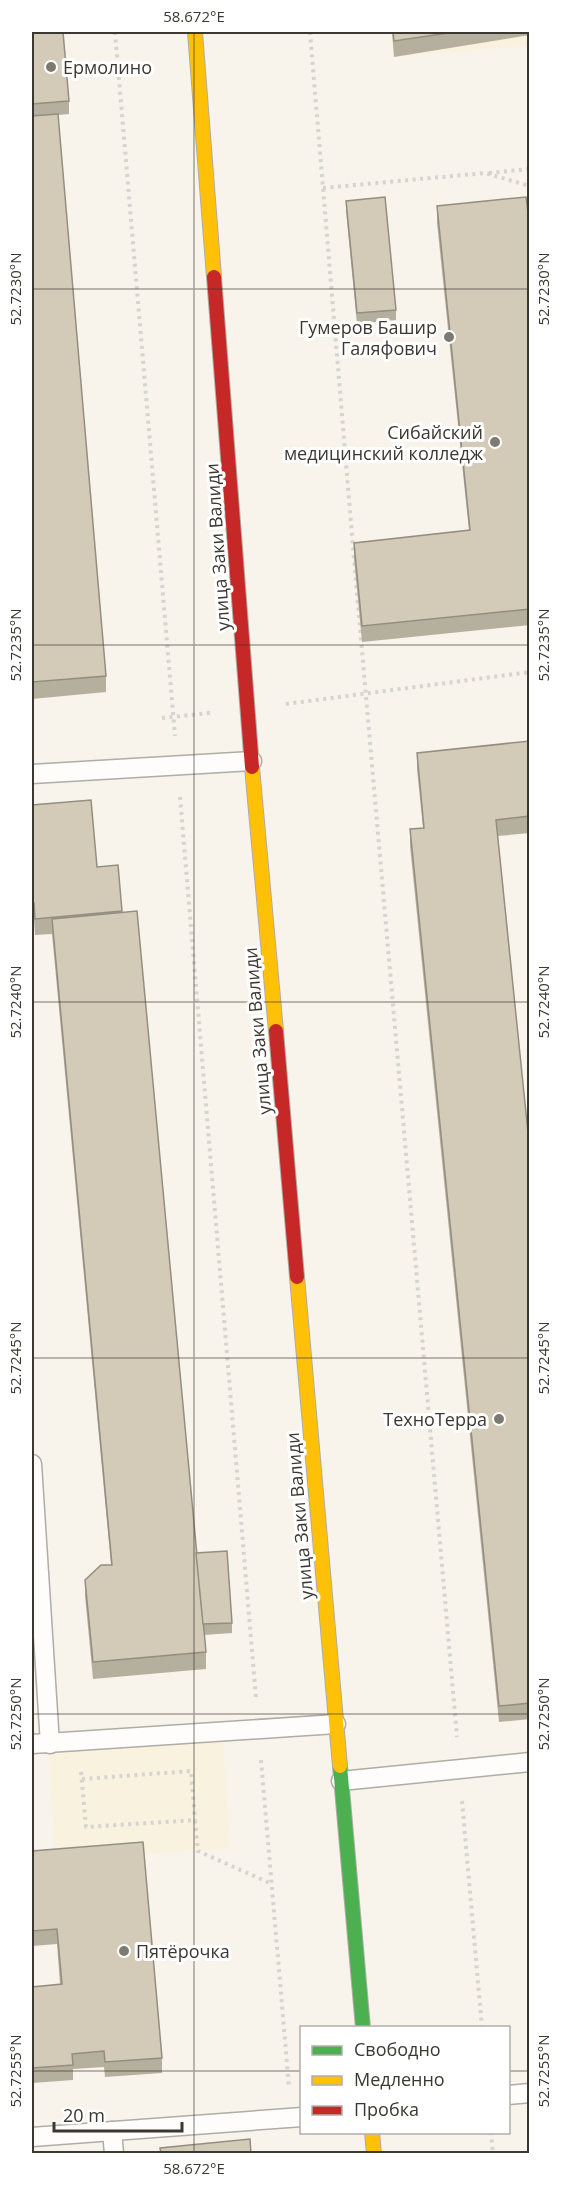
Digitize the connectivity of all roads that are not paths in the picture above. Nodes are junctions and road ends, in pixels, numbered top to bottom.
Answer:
1 (195, 32) edge
2 (252, 762) junction
3 (32, 774) edge
4 (32, 1464) edge
5 (35, 1556) edge
6 (336, 1724) junction
7 (32, 1744) edge
8 (50, 1744) junction
9 (530, 1762) edge
10 (341, 1781) junction
11 (363, 2026) edge
12 (530, 2093) edge
13 (510, 2095) edge
14 (296, 2117) edge
15 (112, 2131) junction
16 (372, 2134) edge
17 (32, 2137) edge
18 (114, 2154) edge
19 (374, 2154) edge

1 - 2 street, улица Заки Валиди
2 - 3 lane
2 - 6 street, улица Заки Валиди
4 - 5 lane
5 - 8 lane
6 - 8 lane
6 - 10 street, улица Заки Валиди
7 - 8 lane
9 - 10 lane
10 - 11 street, улица Заки Валиди
12 - 13 lane
14 - 15 lane
15 - 17 lane
15 - 18 lane
16 - 19 street

